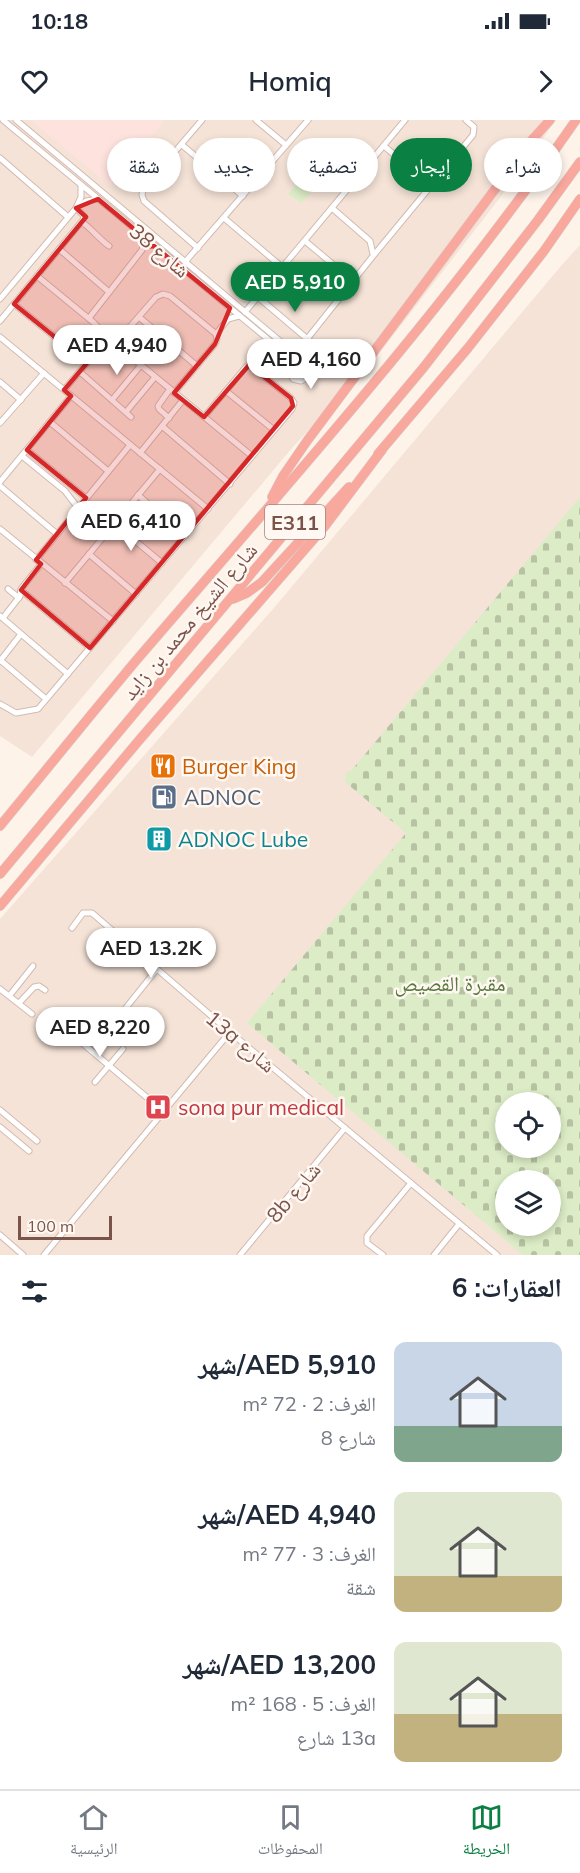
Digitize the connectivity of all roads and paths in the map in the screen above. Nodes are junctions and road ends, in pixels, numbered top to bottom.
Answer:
1 (3, 120) edge
2 (16, 120) edge
3 (202, 120) edge
4 (256, 120) edge
5 (308, 120) edge
6 (405, 120) edge
7 (466, 120) edge
8 (543, 120) edge
9 (550, 120) edge
10 (576, 120) edge
11 (471, 138) edge
12 (533, 138) edge
13 (534, 138) edge
14 (182, 145) junction
15 (286, 145) junction
16 (384, 146) junction
17 (390, 151) edge
18 (0, 158) edge
19 (580, 162) edge
20 (81, 185) junction
21 (426, 192) edge
22 (493, 192) edge
23 (243, 195) junction
24 (98, 199) junction
25 (580, 199) edge
26 (76, 208) junction
27 (332, 208) junction
28 (580, 211) edge
29 (68, 217) junction
30 (224, 218) junction
31 (82, 222) junction
32 (367, 237) junction
33 (145, 238) junction
34 (386, 240) junction
35 (305, 241) junction
36 (109, 246) dead end
37 (154, 246) junction
38 (198, 248) junction
39 (59, 249) junction
40 (142, 250) junction
41 (544, 251) junction
42 (373, 256) junction
43 (187, 263) junction
44 (282, 267) junction
45 (37, 276) junction
46 (353, 281) junction
47 (110, 292) junction
48 (258, 297) junction
49 (0, 299) edge
50 (14, 304) junction
51 (230, 308) junction
52 (242, 314) junction
53 (139, 317) junction
54 (89, 318) junction
55 (228, 319) junction
56 (0, 321) edge
57 (216, 334) junction
58 (0, 337) edge
59 (108, 338) junction
60 (307, 339) junction
61 (115, 344) junction
62 (325, 349) dead end
63 (304, 362) junction
64 (87, 363) junction
65 (141, 365) junction
66 (197, 366) junction
67 (289, 371) junction
68 (80, 372) junction
69 (44, 373) junction
70 (155, 377) junction
71 (0, 382) edge
72 (64, 390) junction
73 (172, 391) junction
74 (226, 391) junction
75 (71, 396) junction
76 (21, 400) junction
77 (112, 400) junction
78 (183, 400) junction
79 (204, 417) junction
80 (169, 418) junction
81 (50, 422) junction
82 (0, 423) edge
83 (162, 426) junction
84 (274, 430) junction
85 (130, 445) junction
86 (27, 450) junction
87 (382, 450) junction
88 (140, 453) junction
89 (22, 456) junction
90 (252, 456) junction
91 (160, 469) junction
92 (108, 471) junction
93 (0, 484) edge
94 (230, 484) junction
95 (138, 495) junction
96 (86, 498) junction
97 (78, 508) junction
98 (208, 509) junction
99 (265, 512) junction
100 (114, 523) junction
101 (0, 529) edge
102 (57, 534) junction
103 (185, 536) junction
104 (89, 554) junction
105 (39, 562) junction
106 (162, 563) junction
107 (65, 583) junction
108 (8, 589) dead end
109 (21, 590) junction
110 (136, 594) junction
111 (19, 598) junction
112 (230, 600) junction
113 (2, 617) edge
114 (112, 621) junction
115 (21, 634) junction
116 (90, 648) junction
117 (0, 660) edge
118 (68, 674) junction
119 (46, 699) junction
120 (0, 704) edge
121 (0, 826) edge
122 (0, 874) edge
123 (0, 906) edge
124 (72, 928) dead end
125 (33, 966) dead end
126 (157, 969) junction
127 (22, 980) junction
128 (32, 988) junction
129 (0, 989) edge
130 (45, 990) dead end
131 (10, 995) junction
132 (20, 1003) junction
133 (32, 1014) dead end
134 (121, 1014) dead end
135 (230, 1032) junction
136 (75, 1037) dead end
137 (123, 1049) dead end
138 (109, 1066) junction
139 (95, 1082) dead end
140 (0, 1110) edge
141 (163, 1111) junction
142 (0, 1127) edge
143 (345, 1128) junction
144 (37, 1141) dead end
145 (29, 1151) dead end
146 (411, 1183) junction
147 (459, 1224) junction
148 (0, 1236) edge
149 (23, 1255) edge
150 (44, 1255) edge
151 (240, 1255) edge
152 (383, 1255) edge
153 (434, 1255) edge
154 (497, 1255) edge

1 - 20 street, شارع 38
2 - 43 street, شارع 38
3 - 14 street
4 - 15 street
5 - 15 street
6 - 16 street
7 - 11 street
8 - 12 highway
9 - 13 highway
10 - 99 highway, شارع الشيخ محمد بن زايد / E311
14 - 23 street
14 - 38 street
15 - 23 street
16 - 17 street
16 - 27 street
18 - 29 street
19 - 112 highway, شارع الشيخ محمد بن زايد / E311
20 - 24 street, شارع 38
20 - 26 street
21 - 34 street
22 - 99 highway
23 - 30 street
24 - 26 street
24 - 33 street, شارع 38
25 - 41 highway
26 - 29 street
26 - 31 street
27 - 32 street
27 - 35 street
28 - 41 highway
29 - 49 street
30 - 38 street
30 - 44 street
31 - 36 street
31 - 39 street
32 - 34 street
32 - 42 street
33 - 37 street, شارع 38
33 - 40 street
34 - 42 street
35 - 44 street
35 - 46 street
37 - 40 street
37 - 51 street, شارع 38
38 - 43 street
39 - 45 street
39 - 47 street
40 - 47 street
41 - 87 highway
42 - 46 street
43 - 52 street, شارع 38
44 - 48 street
45 - 50 street
45 - 54 street
46 - 60 street
47 - 54 street
48 - 52 street
48 - 60 street
50 - 56 street
50 - 64 street
51 - 52 street, شارع 38
51 - 55 street
52 - 55 street
52 - 63 street, شارع 38
52 - 67 street, شارع 38
53 - 57 street
53 - 61 street
53 - 66 street
54 - 59 street
55 - 57 street
57 - 66 street
58 - 69 street
59 - 61 street
59 - 64 street
60 - 62 street
61 - 65 street
63 - 67 street
63 - 67 street
64 - 68 street
65 - 70 street
65 - 77 street
66 - 73 street
68 - 72 street
68 - 77 street
69 - 72 street
69 - 76 street
70 - 73 street
70 - 77 street
71 - 76 street
72 - 75 street
73 - 78 street
73 - 80 street
74 - 79 street
74 - 84 street
74 - 84 street
75 - 81 street
75 - 85 street
76 - 82 street
78 - 79 street
78 - 80 street
79 - 90 street
80 - 83 street
81 - 86 street
81 - 92 street
83 - 88 street
83 - 94 street
84 - 90 street
85 - 88 street
85 - 92 street
86 - 89 street
86 - 96 street
87 - 112 highway
87 - 123 highway
88 - 91 street
89 - 93 street
89 - 97 street
90 - 94 street
91 - 95 street
91 - 98 street
92 - 96 street
93 - 102 street
94 - 98 street
95 - 100 street
95 - 103 street
96 - 97 street
97 - 102 street
98 - 103 street
99 - 121 highway, شارع الشيخ محمد بن زايد / E311
100 - 104 street
100 - 106 street
101 - 105 street
102 - 105 street
103 - 106 street
104 - 107 street
104 - 110 street
105 - 107 street
105 - 109 street
106 - 110 street
107 - 114 street
108 - 111 street
109 - 111 street
109 - 116 street
110 - 114 street
111 - 113 street
112 - 122 highway, شارع الشيخ محمد بن زايد / E311
113 - 115 street
114 - 116 street
115 - 117 street
115 - 118 street
116 - 118 street
117 - 119 street
118 - 119 street
119 - 120 street
124 - 126 street, 13a شارع
125 - 127 street
126 - 134 street
126 - 135 street, 13a شارع
127 - 128 street
127 - 131 street
128 - 130 street
128 - 132 street
129 - 131 street
131 - 132 street
132 - 133 street
135 - 141 street
135 - 143 street, 13a شارع
136 - 138 street
137 - 138 street
138 - 139 street
138 - 141 street
140 - 144 street
141 - 150 street
142 - 145 street
143 - 146 street, 13a شارع
143 - 151 street, 8b شارع
146 - 147 street, 13a شارع
146 - 152 street
147 - 153 street
147 - 154 street, 13a شارع
148 - 149 street

